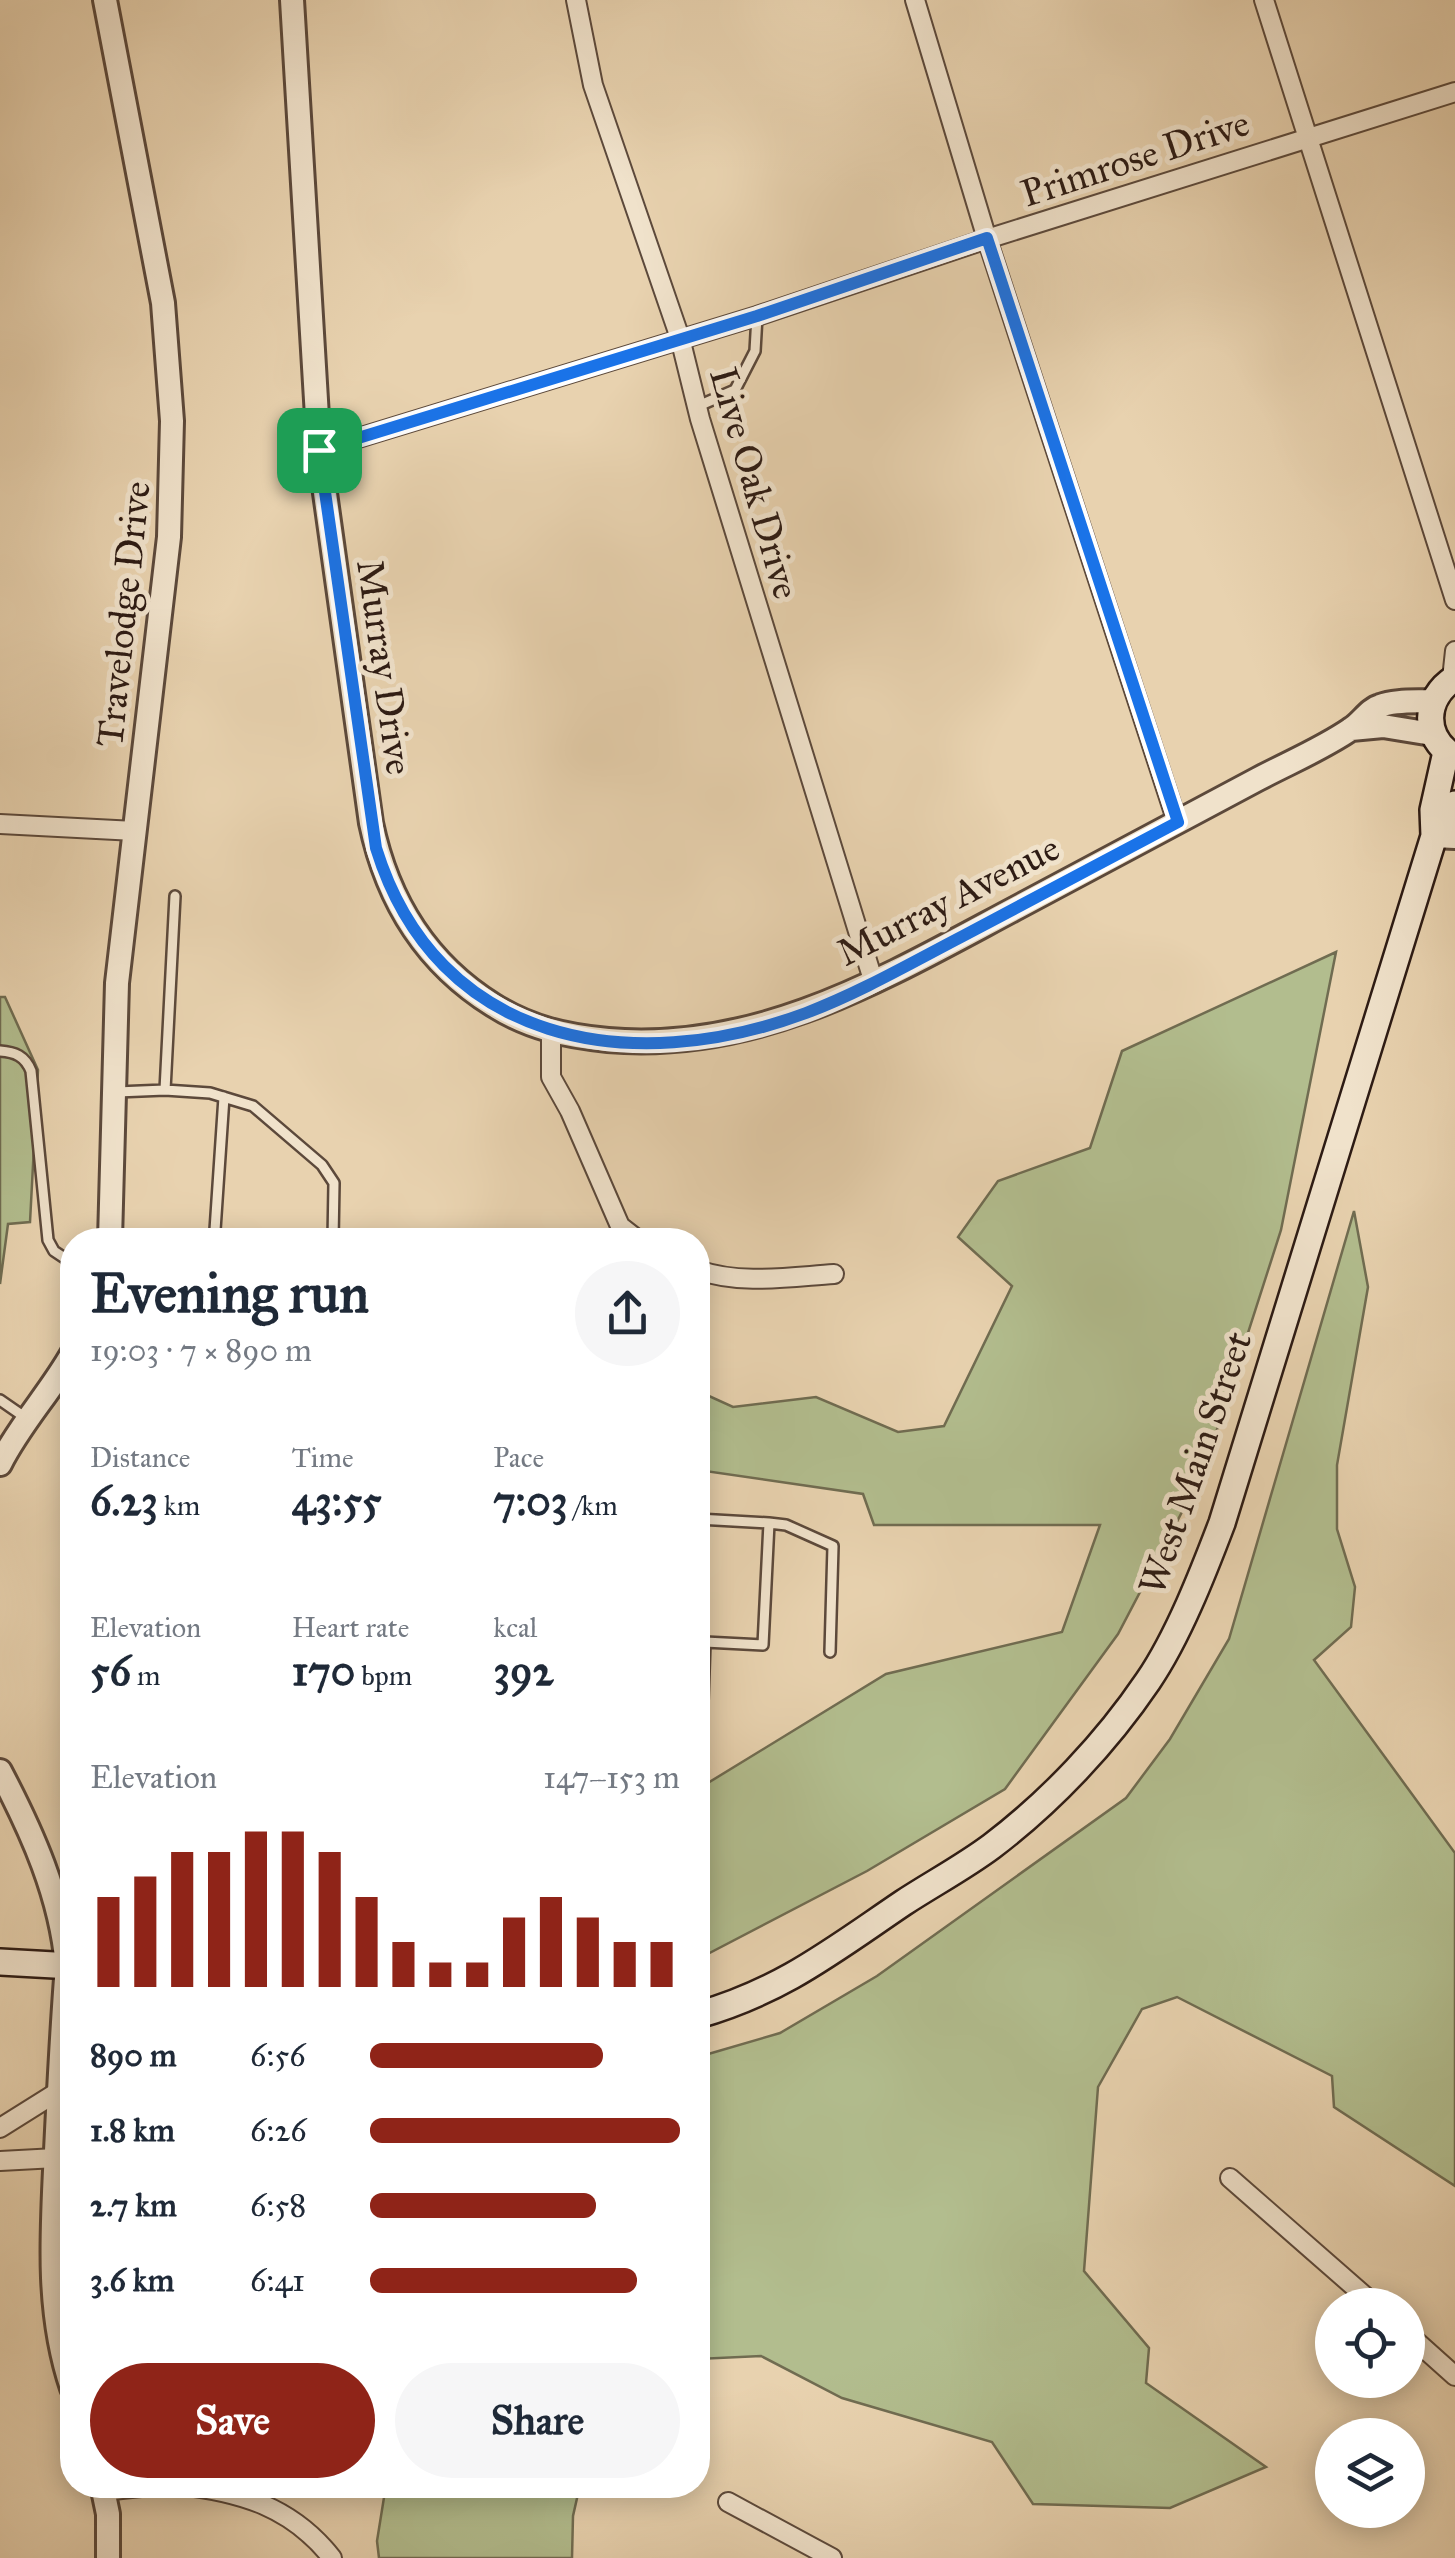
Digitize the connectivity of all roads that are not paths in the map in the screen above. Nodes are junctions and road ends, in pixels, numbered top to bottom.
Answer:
1 (105, 0) edge
2 (292, 0) edge
3 (576, 0) edge
4 (914, 0) edge
5 (1264, 0) edge
6 (1455, 92) edge
7 (1308, 137) junction
8 (987, 238) junction
9 (757, 316) junction
10 (680, 338) junction
11 (696, 407) junction
12 (319, 450) junction
13 (1455, 600) edge
14 (1455, 651) edge
15 (1454, 679) edge
16 (1433, 701) junction
17 (1351, 729) junction
18 (1444, 748) edge
19 (1455, 804) edge
20 (1178, 822) junction
21 (0, 824) edge
22 (136, 831) junction
23 (1444, 836) edge
24 (175, 896) dead end
25 (874, 983) junction
26 (551, 1032) junction
27 (0, 1051) edge
28 (165, 1090) junction
29 (114, 1092) junction
30 (224, 1097) junction
31 (110, 1228) edge
32 (215, 1228) edge
33 (333, 1228) edge
34 (623, 1228) edge
35 (60, 1255) edge
36 (710, 1274) edge
37 (834, 1274) dead end
38 (60, 1372) edge
39 (0, 1400) edge
40 (26, 1418) junction
41 (0, 1464) edge
42 (710, 1520) edge
43 (768, 1523) junction
44 (710, 1642) edge
45 (830, 1652) dead end
46 (0, 1771) edge
47 (60, 1922) edge
48 (0, 1962) edge
49 (60, 1965) edge
50 (710, 2011) edge
51 (60, 2080) edge
52 (59, 2091) junction
53 (0, 2128) edge
54 (56, 2158) junction
55 (0, 2161) edge
56 (1230, 2178) dead end
57 (1355, 2288) edge
58 (1425, 2349) edge
59 (60, 2355) edge
60 (1455, 2376) edge
61 (105, 2498) edge
62 (253, 2498) edge
63 (728, 2502) dead end
64 (108, 2558) edge
65 (332, 2558) edge
66 (832, 2558) edge

1 - 22 street, Travelodge Drive
2 - 12 street, Murray Drive
3 - 10 street, Live Oak Drive
4 - 8 street
5 - 7 street
6 - 7 street, Primrose Drive
7 - 8 street, Primrose Drive
7 - 13 street
8 - 9 street, Primrose Drive
8 - 20 street
9 - 10 street, Primrose Drive
9 - 11 lane
10 - 11 street, Live Oak Drive
10 - 12 street, Primrose Drive
11 - 25 street, Live Oak Drive
12 - 26 street, Murray Drive
14 - 15 street
15 - 16 main road
16 - 17 street, Murray Avenue
16 - 18 main road
17 - 18 street, Murray Avenue
17 - 20 street, Murray Avenue
18 - 23 main road, West Main Street
19 - 23 main road, West Main Street
20 - 25 street, Murray Avenue
21 - 22 street
22 - 29 street, Travelodge Drive
23 - 50 main road, West Main Street
24 - 28 lane
25 - 26 street, Murray Avenue
26 - 34 street
27 - 35 lane
28 - 29 lane
28 - 30 lane
29 - 31 street, Travelodge Drive
30 - 32 lane
30 - 33 lane
36 - 37 street
38 - 40 street
39 - 40 lane
40 - 41 street
42 - 43 lane
43 - 44 lane
43 - 45 lane
46 - 47 street
48 - 49 main road
51 - 52 street
52 - 53 street
52 - 54 street
54 - 55 street
54 - 59 street
56 - 57 street
58 - 60 street
61 - 64 street
62 - 65 street
63 - 66 street

